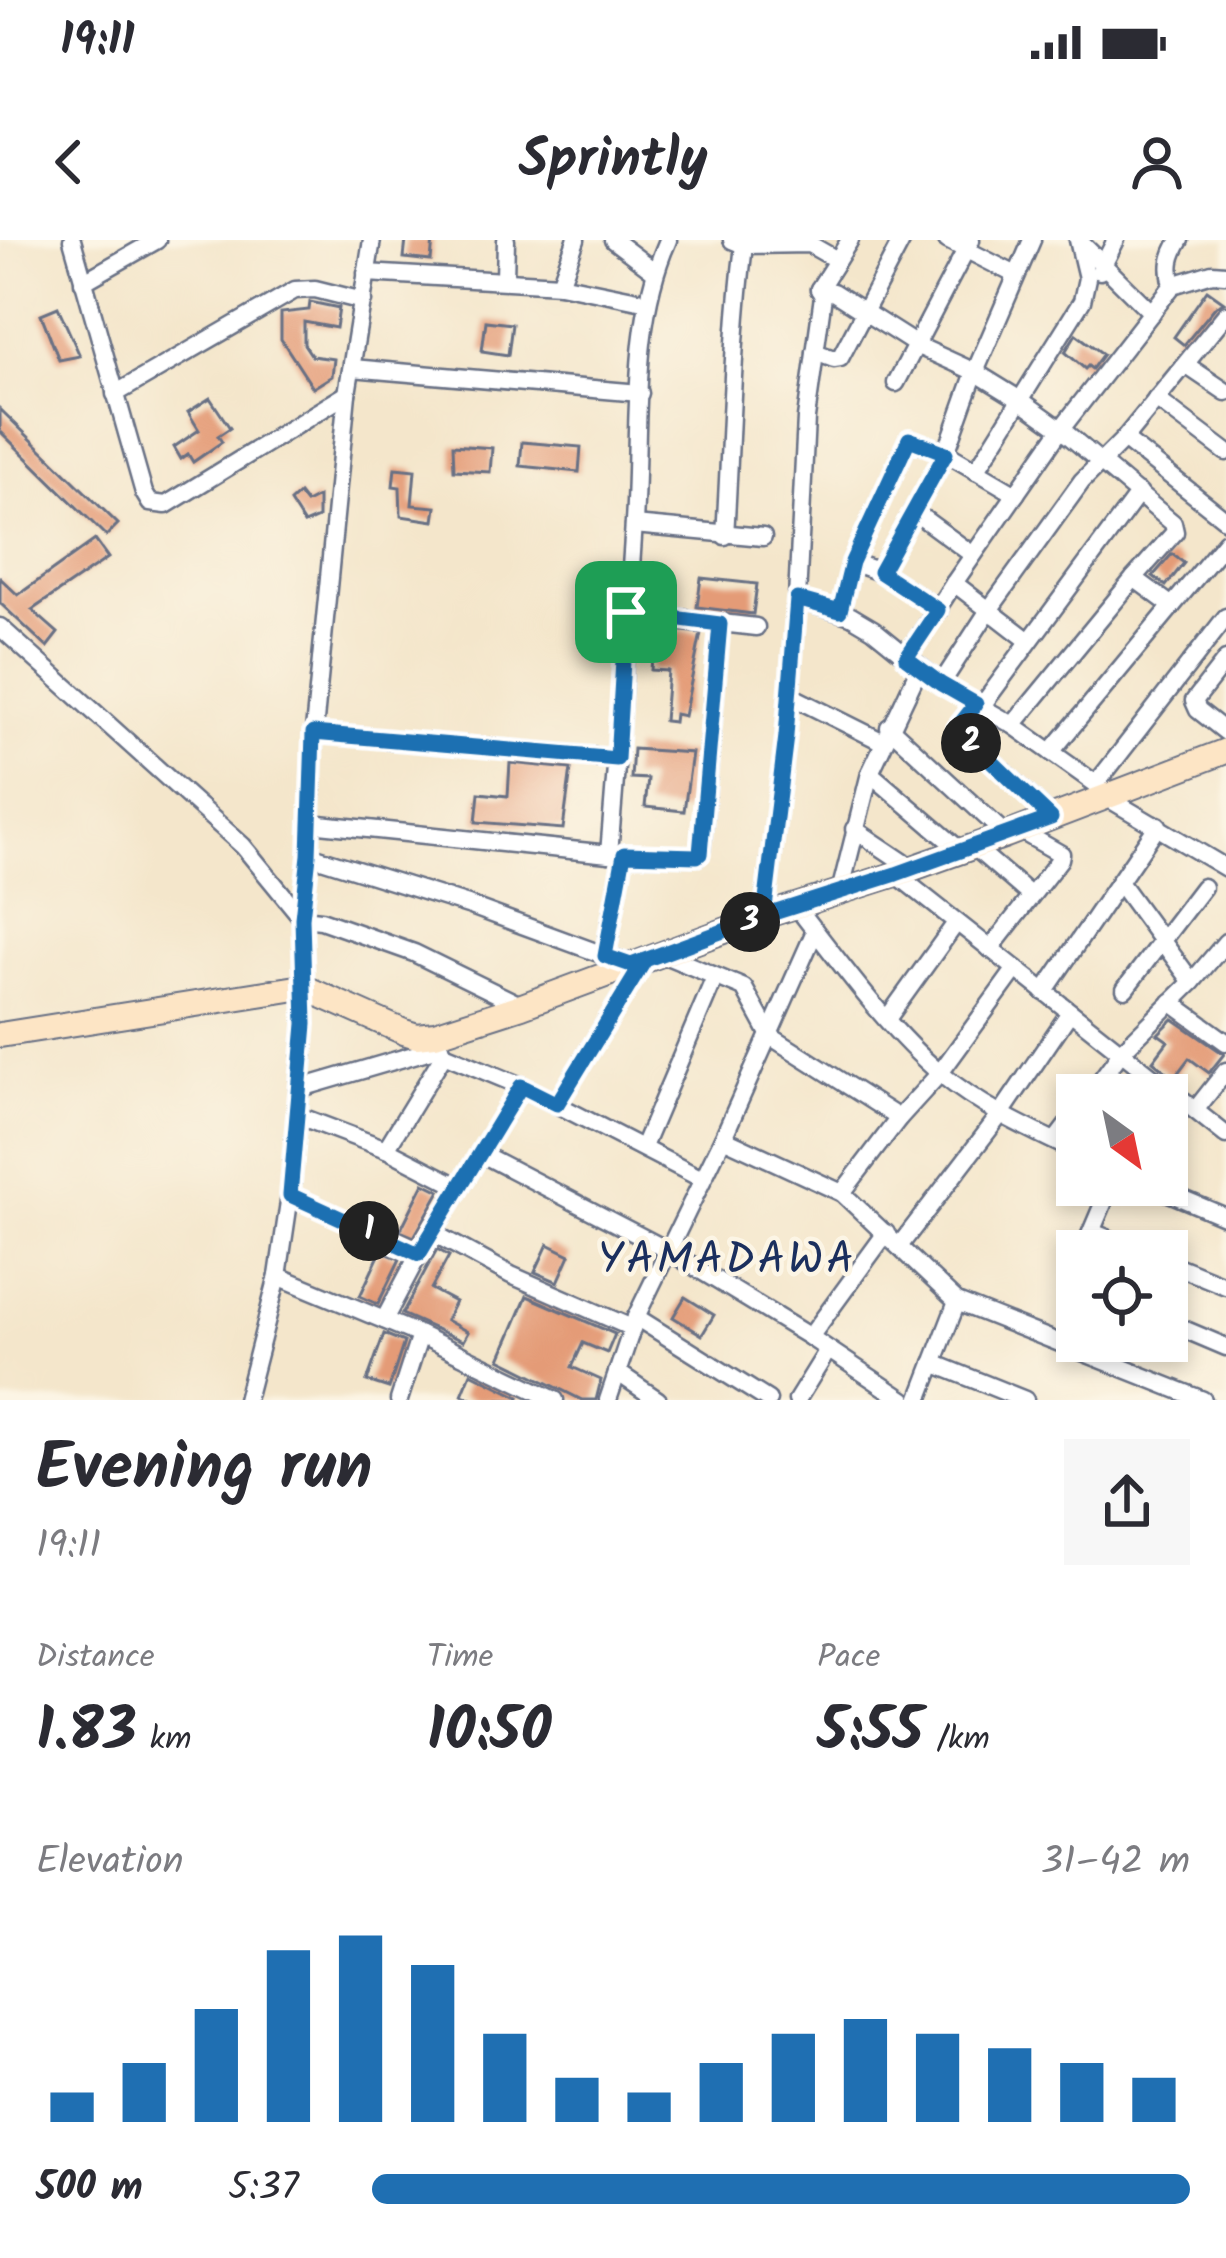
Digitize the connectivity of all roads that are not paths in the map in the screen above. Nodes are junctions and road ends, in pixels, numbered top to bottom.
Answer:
1 (72, 240) edge
2 (157, 240) edge
3 (372, 240) edge
4 (506, 240) edge
5 (576, 240) edge
6 (613, 240) edge
7 (668, 240) edge
8 (850, 240) edge
9 (902, 240) edge
10 (947, 240) edge
11 (1032, 240) edge
12 (1078, 240) edge
13 (1116, 240) edge
14 (1180, 240) edge
15 (745, 242) edge
16 (969, 245) edge
17 (838, 260) junction
18 (1104, 265) junction
19 (654, 271) junction
20 (366, 272) junction
21 (1226, 274) edge
22 (1016, 275) junction
23 (505, 279) junction
24 (83, 282) junction
25 (560, 284) junction
26 (1173, 285) junction
27 (819, 289) junction
28 (362, 301) junction
29 (1082, 301) junction
30 (648, 302) junction
31 (865, 314) junction
32 (1151, 314) junction
33 (1226, 314) edge
34 (1218, 341) edge
35 (918, 346) junction
36 (815, 352) junction
37 (1186, 364) junction
38 (352, 368) junction
39 (975, 372) junction
40 (896, 383) dead end
41 (1226, 392) edge
42 (640, 393) junction
43 (115, 394) junction
44 (346, 394) junction
45 (1156, 399) junction
46 (1022, 400) junction
47 (1061, 429) junction
48 (1124, 439) junction
49 (1226, 452) edge
50 (946, 453) junction
51 (1102, 463) junction
52 (976, 471) junction
53 (1139, 493) junction
54 (1016, 494) junction
55 (914, 512) junction
56 (1226, 520) edge
57 (634, 525) junction
58 (725, 536) junction
59 (763, 537) dead end
60 (1226, 542) edge
61 (973, 555) junction
62 (852, 562) junction
63 (880, 572) junction
64 (1134, 578) junction
65 (954, 584) junction
66 (797, 599) junction
67 (1172, 607) junction
68 (938, 610) junction
69 (989, 610) junction
70 (840, 611) junction
71 (626, 612) junction
72 (1226, 617) edge
73 (720, 624) junction
74 (0, 627) edge
75 (756, 628) dead end
76 (1029, 641) junction
77 (1226, 660) edge
78 (913, 663) junction
79 (941, 684) junction
80 (789, 695) junction
81 (979, 705) junction
82 (1013, 725) junction
83 (1226, 732) edge
84 (313, 733) junction
85 (886, 734) junction
86 (1226, 751) edge
87 (1052, 752) junction
88 (617, 759) junction
89 (870, 773) junction
90 (1101, 790) junction
91 (1051, 818) junction
92 (310, 823) junction
93 (1158, 825) junction
94 (854, 829) junction
95 (1012, 832) junction
96 (967, 849) junction
97 (617, 854) junction
98 (309, 855) junction
99 (1226, 868) edge
100 (904, 871) junction
101 (1119, 882) junction
102 (1203, 886) dead end
103 (840, 892) junction
104 (1030, 896) junction
105 (796, 907) junction
106 (764, 916) junction
107 (302, 918) junction
108 (956, 923) junction
109 (815, 931) junction
110 (1162, 943) junction
111 (990, 950) junction
112 (1224, 952) edge
113 (605, 956) junction
114 (646, 960) junction
115 (1015, 970) junction
116 (715, 977) junction
117 (1192, 982) junction
118 (303, 987) junction
119 (1125, 989) dead end
120 (1044, 992) junction
121 (1171, 1002) junction
122 (522, 1006) junction
123 (1070, 1012) junction
124 (887, 1019) junction
125 (0, 1035) edge
126 (770, 1036) junction
127 (1226, 1042) edge
128 (440, 1045) junction
129 (1122, 1051) junction
130 (1226, 1072) edge
131 (940, 1073) junction
132 (1105, 1074) edge
133 (521, 1086) junction
134 (301, 1088) junction
135 (557, 1104) junction
136 (1196, 1109) junction
137 (1000, 1115) junction
138 (298, 1116) junction
139 (898, 1118) junction
140 (1226, 1135) edge
141 (723, 1138) junction
142 (1055, 1141) edge
143 (644, 1147) junction
144 (386, 1149) junction
145 (480, 1153) junction
146 (702, 1179) junction
147 (460, 1187) junction
148 (842, 1193) junction
149 (290, 1195) junction
150 (1188, 1201) edge
151 (1226, 1217) edge
152 (433, 1233) junction
153 (893, 1239) junction
154 (667, 1250) junction
155 (419, 1254) junction
156 (1188, 1271) edge
157 (278, 1276) junction
158 (1226, 1286) edge
159 (957, 1302) junction
160 (384, 1320) junction
161 (634, 1323) junction
162 (1188, 1331) edge
163 (421, 1335) junction
164 (810, 1337) junction
165 (1226, 1347) edge
166 (828, 1350) junction
167 (933, 1363) junction
168 (616, 1372) junction
169 (989, 1393) edge
170 (246, 1400) edge
171 (400, 1400) edge
172 (555, 1400) edge
173 (608, 1400) edge
174 (658, 1400) edge
175 (768, 1400) edge
176 (797, 1400) edge
177 (904, 1400) edge
178 (919, 1400) edge
179 (1025, 1400) edge
180 (1203, 1400) edge

1 - 24 street
2 - 24 street
3 - 20 street
4 - 23 street
5 - 25 street
6 - 19 street
7 - 19 street
8 - 17 street
9 - 31 street
10 - 16 street
11 - 22 street
12 - 18 street
12 - 29 street
13 - 18 street
14 - 26 street
15 - 17 street
15 - 58 street
16 - 22 street
16 - 35 street
17 - 27 street
18 - 29 street
18 - 32 street
19 - 30 street
20 - 23 street
20 - 28 street
21 - 26 street
22 - 39 street
23 - 25 street
24 - 43 street
25 - 30 street
26 - 32 street
27 - 31 street
27 - 36 street
28 - 38 street
28 - 43 street
29 - 46 street
30 - 42 street
31 - 35 street
31 - 36 street
32 - 47 street
33 - 34 street
34 - 37 street
35 - 39 street
35 - 40 street
36 - 66 street
37 - 41 street
37 - 45 street
38 - 42 street
38 - 44 street
39 - 46 street
39 - 50 street
42 - 57 street
43 - 44 street
44 - 84 street
45 - 48 street
45 - 49 street
46 - 47 street
46 - 52 street
47 - 51 street
47 - 54 street
48 - 51 street
48 - 56 street
50 - 52 street
50 - 55 street
50 - 62 street
51 - 53 street
51 - 69 street
52 - 54 street
53 - 64 street
53 - 76 street
54 - 61 street
55 - 61 street
55 - 63 street
57 - 58 street
57 - 71 street
58 - 59 street
60 - 67 street
61 - 65 street
62 - 63 street
62 - 70 street
63 - 68 street
64 - 67 street
64 - 82 street
65 - 68 street
65 - 69 street
66 - 70 street
66 - 80 street
67 - 87 street
68 - 78 street
69 - 76 street
69 - 79 street
70 - 78 street
71 - 73 street
71 - 88 street
72 - 90 street
73 - 75 street
73 - 97 street
74 - 107 street
76 - 81 street
77 - 83 street
78 - 79 street
78 - 85 street
79 - 81 street
80 - 85 street
80 - 106 street
81 - 82 street
81 - 91 street
82 - 87 street
84 - 88 street
84 - 92 street
85 - 89 street
85 - 95 street
86 - 90 street
87 - 90 street
88 - 97 street
89 - 94 street
89 - 96 street
90 - 91 street
90 - 93 street
91 - 95 street
92 - 97 street
92 - 98 street
93 - 99 street
93 - 101 street
94 - 100 street
94 - 103 street
95 - 96 street
95 - 104 street
96 - 100 street
96 - 104 street
97 - 113 street
98 - 107 street
98 - 113 street
100 - 103 street
100 - 108 street
101 - 110 street
101 - 120 street
102 - 110 street
103 - 105 street
104 - 111 street
105 - 106 street
105 - 109 street
106 - 114 street
107 - 118 street
107 - 122 street
108 - 111 street
108 - 124 street
109 - 124 street
109 - 126 street
110 - 117 street
110 - 119 street
111 - 115 street
112 - 117 street
113 - 114 street
114 - 116 street
114 - 122 street
114 - 135 street
115 - 120 street
115 - 131 street
116 - 126 street
116 - 143 street
117 - 121 street
118 - 125 street
118 - 128 street
118 - 134 street
120 - 123 street
121 - 127 street
121 - 129 street
122 - 128 street
123 - 129 street
123 - 137 street
124 - 131 street
126 - 139 street
126 - 141 street
128 - 133 street
128 - 134 street
128 - 144 street
129 - 132 street
129 - 136 street
130 - 136 street
131 - 137 street
131 - 139 street
133 - 135 street
133 - 145 street
134 - 138 street
135 - 143 street
136 - 140 street
137 - 142 street
137 - 153 street
138 - 144 street
138 - 149 street
139 - 148 street
141 - 146 street
141 - 148 street
143 - 146 street
144 - 147 street
145 - 147 street
145 - 154 street
146 - 154 street
147 - 152 street
148 - 153 street
149 - 155 street
149 - 157 street
150 - 151 street
152 - 155 street
152 - 161 street
153 - 159 street
153 - 164 street
154 - 161 street
154 - 164 street
155 - 160 street
156 - 158 street
157 - 160 street
157 - 170 street
159 - 167 street
159 - 180 street
160 - 163 street
161 - 168 street
161 - 175 street
162 - 165 street
163 - 171 street
163 - 172 street
164 - 166 street
166 - 176 street
166 - 177 street
167 - 169 street
167 - 178 street
168 - 173 street
168 - 174 street
169 - 179 street

